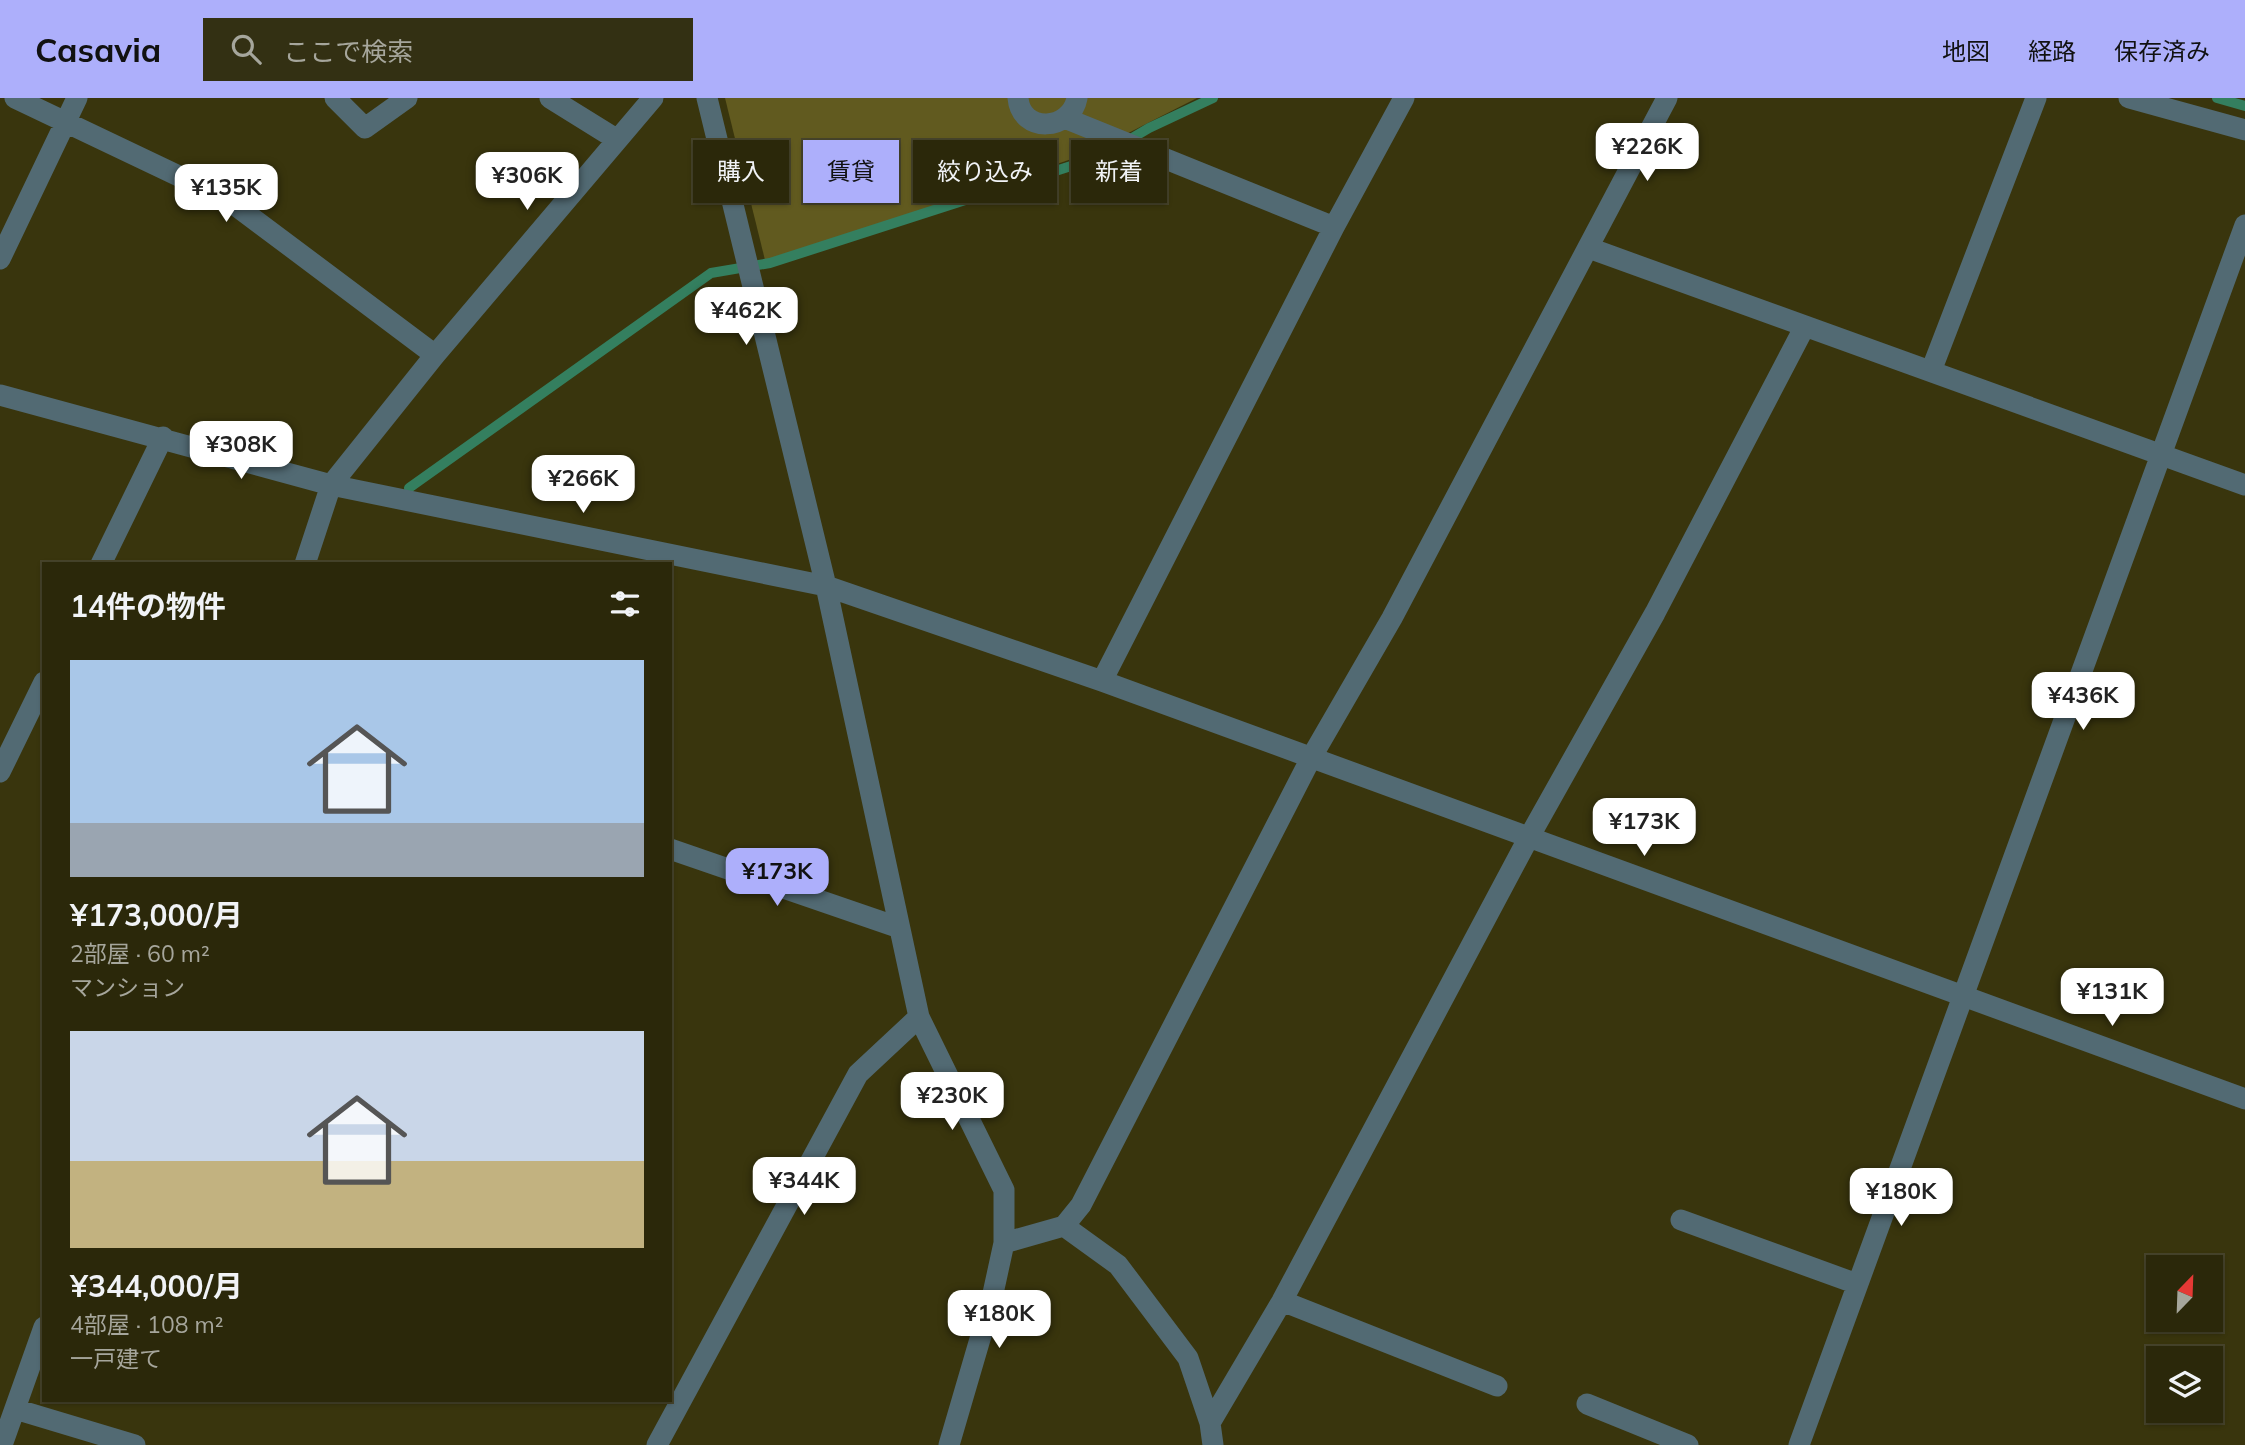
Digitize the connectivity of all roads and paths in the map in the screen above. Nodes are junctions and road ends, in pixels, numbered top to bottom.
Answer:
1 (15, 98) edge
2 (77, 98) edge
3 (335, 98) edge
4 (407, 98) edge
5 (550, 98) edge
6 (653, 98) edge
7 (707, 98) edge
8 (1017, 98) edge
9 (1077, 98) edge
10 (1404, 98) edge
11 (1667, 98) edge
12 (2036, 98) edge
13 (2129, 98) edge
14 (1067, 119) junction
15 (65, 123) junction
16 (2245, 130) edge
17 (616, 139) junction
18 (2245, 225) edge
19 (1334, 227) junction
20 (1589, 248) junction
21 (0, 259) edge
22 (1805, 326) junction
23 (435, 355) junction
24 (1931, 371) junction
25 (0, 395) edge
26 (163, 437) junction
27 (2162, 453) junction
28 (331, 485) junction
29 (2245, 485) edge
30 (102, 562) edge
31 (306, 562) edge
32 (826, 586) junction
33 (1101, 681) junction
34 (42, 686) edge
35 (1311, 758) junction
36 (0, 772) edge
37 (1528, 839) junction
38 (672, 850) edge
39 (897, 927) junction
40 (1964, 996) junction
41 (919, 1017) junction
42 (2245, 1099) edge
43 (1681, 1220) dead end
44 (1064, 1226) junction
45 (1004, 1243) junction
46 (1857, 1284) junction
47 (1282, 1301) junction
48 (42, 1333) edge
49 (1497, 1386) dead end
50 (672, 1400) edge
51 (670, 1404) edge
52 (1587, 1404) dead end
53 (15, 1409) junction
54 (1210, 1423) junction
55 (2, 1445) edge
56 (135, 1445) edge
57 (657, 1445) edge
58 (949, 1445) edge
59 (1213, 1445) edge
60 (1688, 1445) edge
61 (1799, 1445) edge

1 - 15 street
2 - 15 street
3 - 4 street
5 - 17 street
6 - 17 street
7 - 32 street
8 - 14 street
9 - 14 street
10 - 19 street
11 - 20 street
12 - 24 street
13 - 16 street
14 - 19 street
15 - 21 street
15 - 23 street
17 - 23 street
18 - 27 street
19 - 33 street
20 - 22 street
20 - 35 street
22 - 24 street
22 - 37 street
23 - 28 street
24 - 27 street
25 - 26 street
26 - 28 street
26 - 30 street
27 - 29 street
27 - 40 street
28 - 31 street
28 - 32 street
32 - 33 street
32 - 39 street
33 - 35 street
34 - 36 street
35 - 37 street
35 - 44 street
37 - 40 street
37 - 47 street
38 - 39 street
39 - 41 street
40 - 42 street
40 - 46 street
41 - 45 street
41 - 50 street
43 - 46 street
44 - 45 street
44 - 54 street
45 - 58 street
46 - 61 street
47 - 49 street
47 - 54 street
48 - 53 street
51 - 57 street
52 - 60 street
53 - 55 street
53 - 56 street
54 - 59 street

